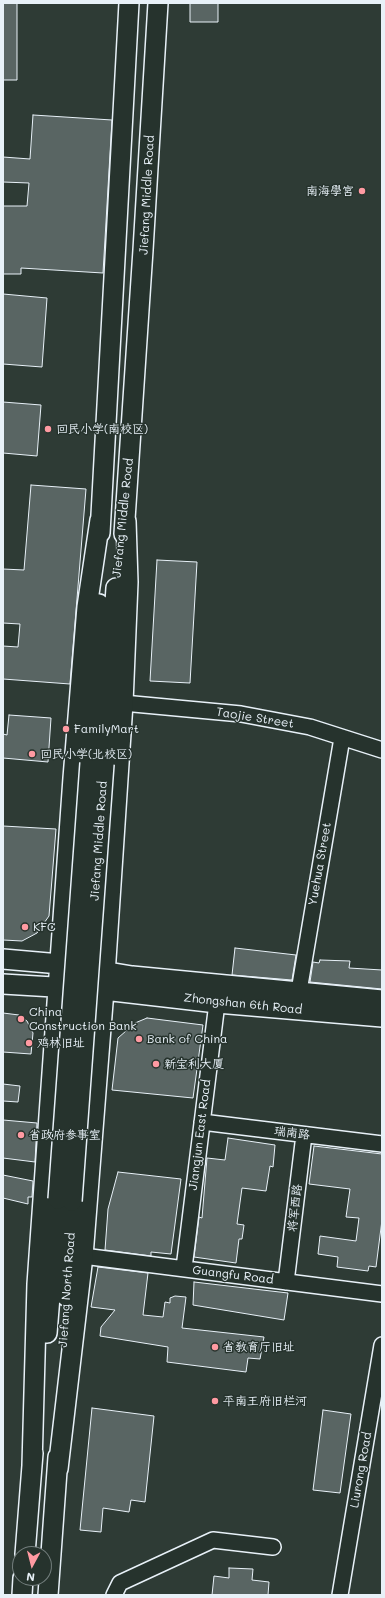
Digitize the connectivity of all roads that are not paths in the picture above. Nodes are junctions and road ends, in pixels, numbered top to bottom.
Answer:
1 (129, 3) edge
2 (158, 3) edge
3 (100, 520) junction
4 (126, 521) junction
5 (124, 703) junction
6 (342, 738) junction
7 (382, 750) edge
8 (97, 764) junction
9 (3, 959) edge
10 (60, 964) junction
11 (86, 983) junction
12 (3, 984) edge
13 (299, 991) junction
14 (382, 1000) edge
15 (217, 1002) junction
16 (382, 1017) edge
17 (202, 1122) junction
18 (304, 1135) junction
19 (382, 1144) edge
20 (65, 1200) junction
21 (83, 1256) junction
22 (184, 1268) junction
23 (286, 1282) junction
24 (382, 1294) edge
25 (382, 1345) edge
26 (376, 1418) edge
27 (32, 1465) junction
28 (58, 1469) junction
29 (26, 1546) edge
30 (273, 1547) dead end
31 (48, 1595) edge
32 (114, 1595) edge
33 (340, 1595) edge

1 - 3 main road, Jiefang Middle Road
2 - 4 main road, Jiefang Middle Road
3 - 8 main road, Jiefang Middle Road
3 - 10 main road
4 - 5 main road
4 - 8 main road, Jiefang Middle Road
5 - 6 street, Taojie Street
5 - 11 main road
6 - 7 street, Taojie Street
6 - 13 street, Yuehua Street
8 - 11 main road, Jiefang Middle Road, bridge
9 - 10 main road
10 - 11 main road
10 - 11 main road
11 - 12 main road
11 - 13 main road, Zhongshan 6th Road
11 - 15 main road, Zhongshan 6th Road
11 - 20 main road, Jiefang North Road, bridge
11 - 21 main road
11 - 27 main road
13 - 14 main road, Zhongshan 6th Road
15 - 16 main road, Zhongshan 6th Road
15 - 17 street, Jiangjun East Road
17 - 18 street, 瑞南路
17 - 22 street, Jiangjun East Road
18 - 19 street, 瑞南路
18 - 23 street, 将军西路
20 - 27 main road, Jiefang North Road
20 - 28 main road, Jiefang North Road
21 - 22 street, Guangfu Road
21 - 28 main road
22 - 23 street, Guangfu Road
23 - 24 street, Guangfu Road
25 - 26 street, Liurong Road
26 - 33 street, Liurong Road
27 - 29 main road, Jiefang North Road
28 - 31 main road, Jiefang North Road
30 - 32 street

